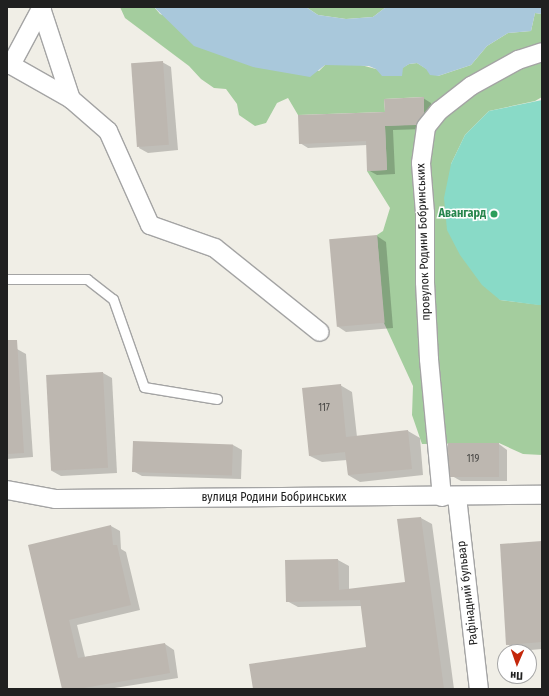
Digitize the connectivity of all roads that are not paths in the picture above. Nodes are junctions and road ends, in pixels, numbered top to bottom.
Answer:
1 (41, 7) edge
2 (542, 52) edge
3 (9, 65) edge
4 (71, 99) junction
5 (7, 279) edge
6 (320, 332) dead end
7 (217, 399) dead end
8 (7, 490) edge
9 (542, 495) edge
10 (450, 497) junction
11 (480, 689) edge

1 - 3 street
1 - 4 street
2 - 10 street, провулок Родини Бобринських
3 - 4 street
4 - 6 street
5 - 7 lane
8 - 10 street, вулиця Родини Бобринських
9 - 10 street, вулиця Родини Бобринських
10 - 11 street, Рафінадний бульвар

